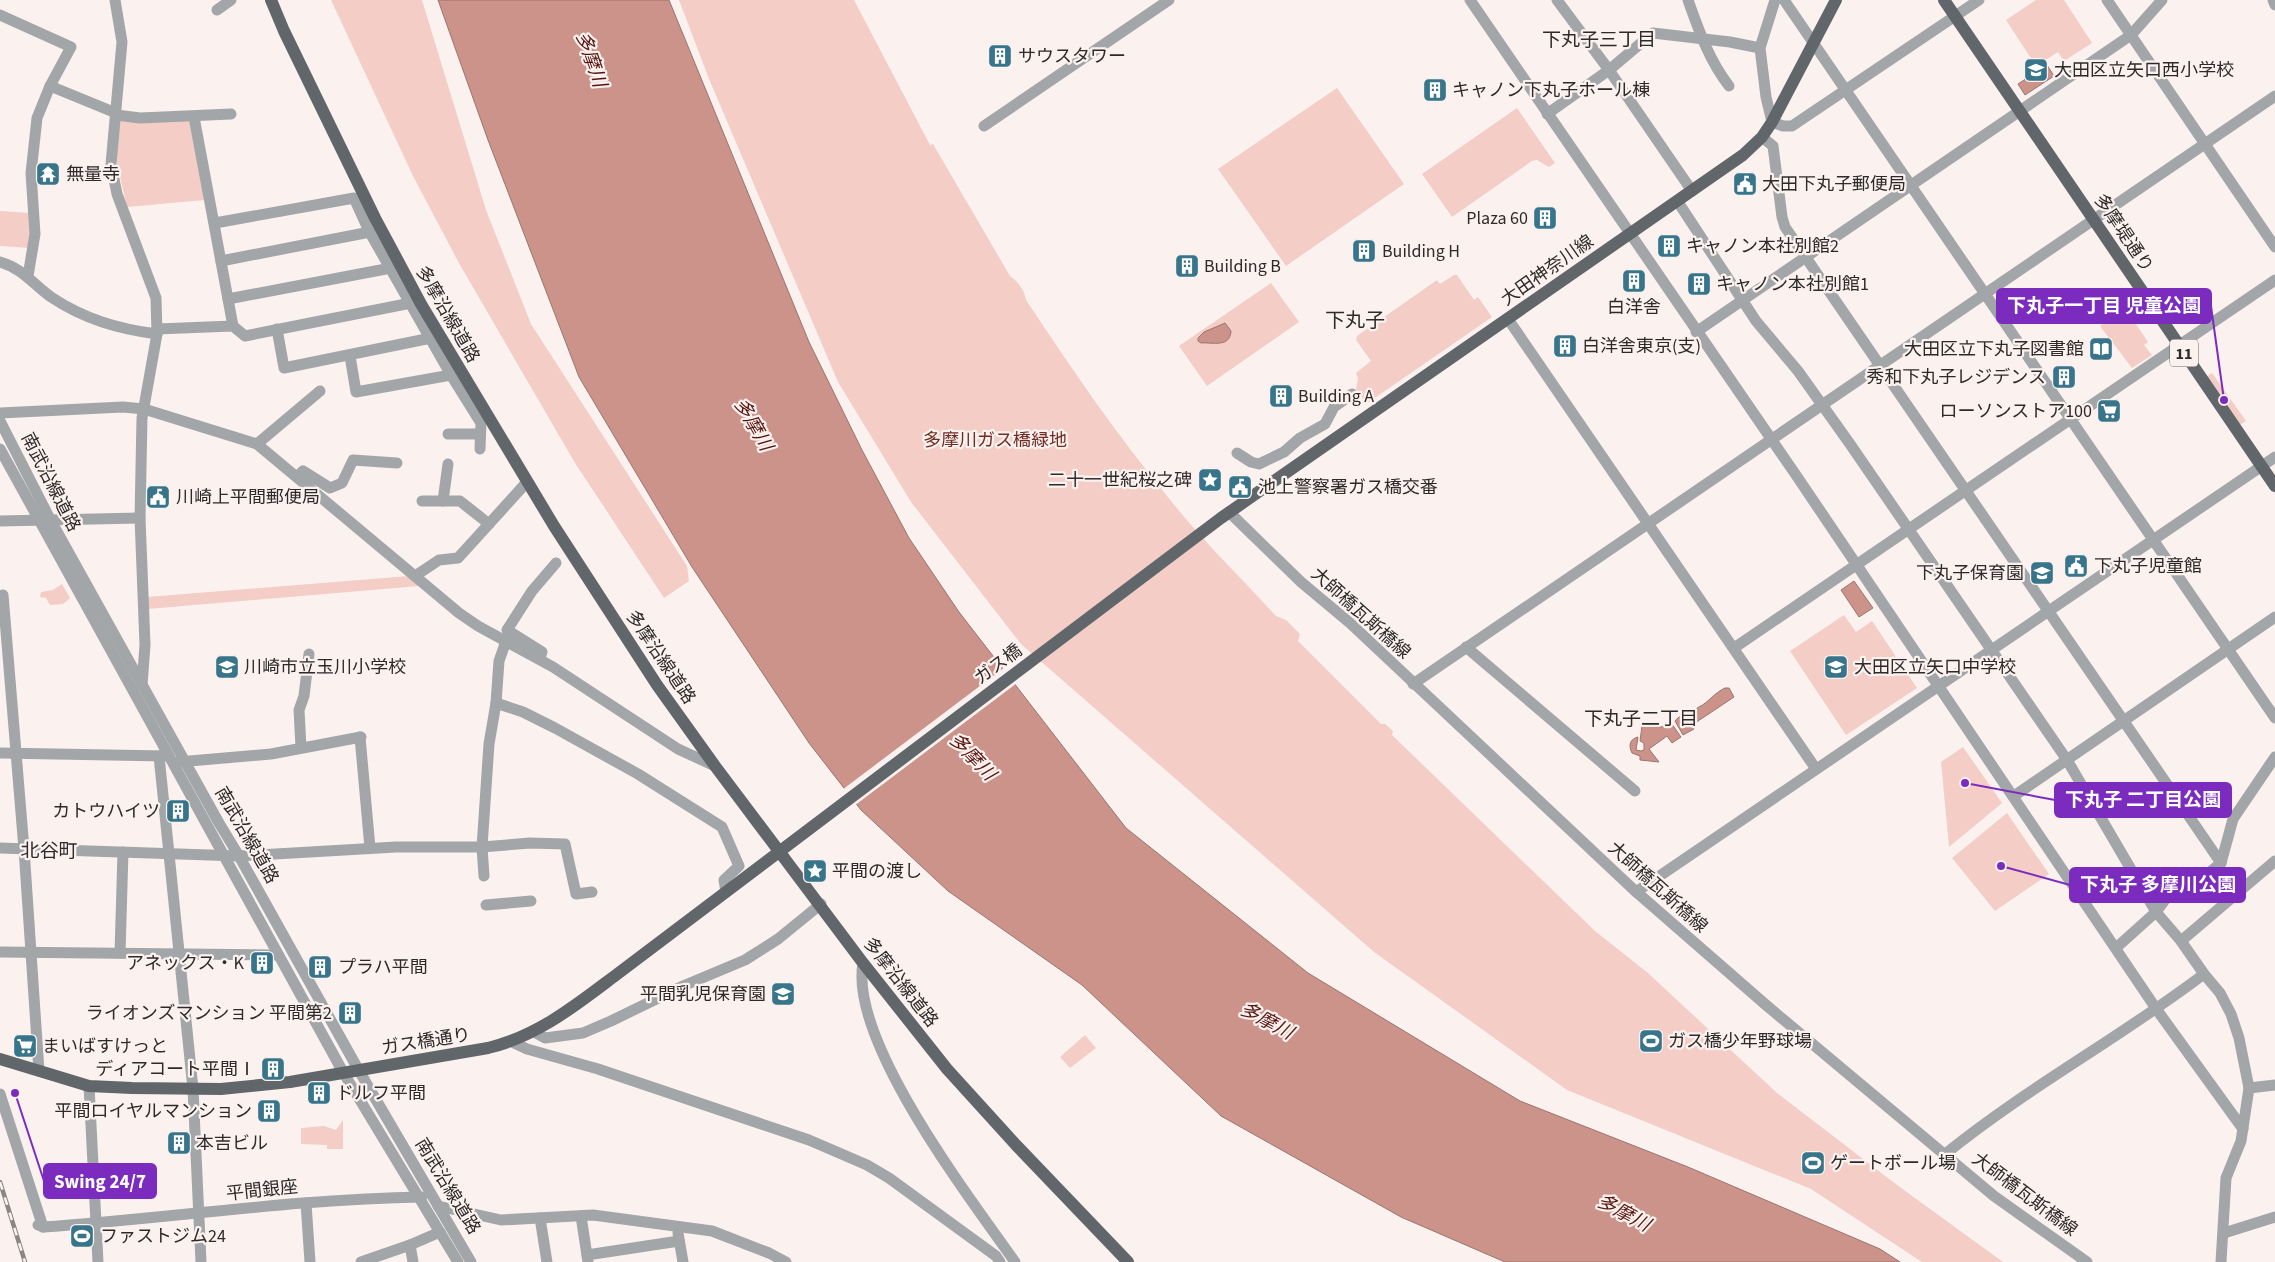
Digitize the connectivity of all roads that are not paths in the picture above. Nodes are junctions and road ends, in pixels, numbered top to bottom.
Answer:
1 (115, 0) edge
2 (231, 0) edge
3 (271, 0) edge
4 (1169, 0) edge
5 (1470, 0) edge
6 (1557, 0) edge
7 (1688, 0) edge
8 (1775, 0) edge
9 (1784, 0) edge
10 (1836, 0) edge
11 (1944, 0) edge
12 (1979, 0) edge
13 (2107, 0) edge
14 (2162, 0) edge
15 (2273, 0) edge
16 (2275, 5) edge
17 (217, 10) dead end
18 (0, 15) edge
19 (1955, 16) junction
20 (2131, 35) junction
21 (1702, 38) junction
22 (1813, 43) junction
23 (1760, 48) junction
24 (1609, 70) junction
25 (50, 86) junction
26 (1729, 86) dead end
27 (1847, 90) junction
28 (2275, 96) edge
29 (2020, 111) junction
30 (116, 114) junction
31 (231, 114) dead end
32 (1548, 114) junction
33 (194, 117) junction
34 (1772, 122) junction
35 (984, 126) dead end
36 (1762, 137) junction
37 (2204, 144) junction
38 (1911, 186) junction
39 (1692, 191) junction
40 (1678, 202) junction
41 (2093, 220) junction
42 (215, 223) junction
43 (370, 232) junction
44 (1630, 234) junction
45 (2275, 247) edge
46 (1806, 257) junction
47 (222, 261) junction
48 (0, 262) edge
49 (391, 268) junction
50 (28, 276) junction
51 (2275, 280) edge
52 (1985, 293) junction
53 (228, 299) junction
54 (1743, 300) junction
55 (411, 303) junction
56 (1508, 319) junction
57 (233, 326) junction
58 (277, 329) junction
59 (157, 332) junction
60 (1696, 332) junction
61 (435, 337) junction
62 (2179, 345) junction
63 (350, 356) junction
64 (1879, 365) junction
65 (451, 375) junction
66 (320, 391) dead end
67 (1352, 394) dead end
68 (1822, 404) junction
69 (144, 409) junction
70 (0, 414) edge
71 (2072, 420) junction
72 (0, 421) edge
73 (483, 425) junction
74 (448, 434) dead end
75 (1770, 439) junction
76 (257, 444) junction
77 (0, 449) edge
78 (480, 449) dead end
79 (1238, 453) dead end
80 (2275, 457) edge
81 (396, 463) dead end
82 (448, 464) dead end
83 (2262, 466) junction
84 (298, 476) junction
85 (527, 482) junction
86 (2275, 486) edge
87 (1967, 491) junction
88 (422, 501) dead end
89 (443, 501) junction
90 (1225, 515) junction
91 (140, 518) junction
92 (37, 519) junction
93 (50, 519) junction
94 (0, 521) edge
95 (1647, 522) junction
96 (489, 524) junction
97 (1910, 530) junction
98 (2154, 540) junction
99 (556, 564) dead end
100 (1856, 565) junction
101 (416, 576) junction
102 (3, 595) dead end
103 (2049, 611) junction
104 (2275, 618) edge
105 (506, 641) junction
106 (1466, 647) junction
107 (1734, 648) junction
108 (2228, 649) junction
109 (1990, 650) junction
110 (309, 654) dead end
111 (541, 659) junction
112 (1413, 684) junction
113 (142, 685) junction
114 (1939, 686) junction
115 (496, 703) junction
116 (2275, 718) edge
117 (2124, 722) junction
118 (301, 747) junction
119 (0, 753) edge
120 (16, 753) junction
121 (2275, 757) edge
122 (172, 759) junction
123 (2067, 760) junction
124 (716, 766) junction
125 (1816, 769) junction
126 (1635, 791) dead end
127 (2014, 796) junction
128 (796, 837) joint
129 (482, 847) junction
130 (0, 848) edge
131 (370, 848) junction
132 (24, 849) junction
133 (780, 850) junction
134 (123, 852) junction
135 (168, 854) junction
136 (224, 855) junction
137 (239, 856) junction
138 (2275, 860) edge
139 (2221, 863) junction
140 (484, 876) dead end
141 (592, 892) dead end
142 (726, 892) junction
143 (1636, 892) junction
144 (531, 901) dead end
145 (821, 904) junction
146 (486, 905) dead end
147 (2156, 912) junction
148 (2181, 940) junction
149 (2117, 947) junction
150 (0, 952) edge
151 (30, 952) junction
152 (120, 953) junction
153 (178, 954) junction
154 (278, 955) junction
155 (863, 963) junction
156 (2204, 974) junction
157 (2158, 1010) junction
158 (534, 1032) junction
159 (512, 1042) junction
160 (0, 1059) edge
161 (358, 1069) junction
162 (39, 1072) junction
163 (343, 1072) junction
164 (2275, 1085) edge
165 (90, 1086) junction
166 (2249, 1088) junction
167 (193, 1090) junction
168 (0, 1094) edge
169 (2242, 1129) junction
170 (1944, 1155) junction
171 (418, 1197) junction
172 (435, 1201) junction
173 (306, 1203) junction
174 (198, 1214) junction
175 (581, 1216) junction
176 (2275, 1217) edge
177 (540, 1218) junction
178 (96, 1223) junction
179 (677, 1226) junction
180 (440, 1232) junction
181 (2224, 1233) junction
182 (679, 1240) junction
183 (410, 1245) junction
184 (588, 1259) edge
185 (1013, 1261) edge
186 (98, 1262) edge
187 (201, 1262) edge
188 (310, 1262) edge
189 (362, 1262) edge
190 (413, 1262) edge
191 (458, 1262) edge
192 (471, 1262) edge
193 (547, 1262) edge
194 (683, 1262) edge
195 (786, 1262) edge
196 (1000, 1262) edge
197 (1128, 1262) edge
198 (2087, 1262) edge
199 (2221, 1262) edge

1 - 30 street
2 - 17 street
3 - 61 main road, 多摩沿線道路
4 - 35 street
5 - 32 street
6 - 24 street
7 - 21 street
8 - 23 street
9 - 22 street
10 - 22 main road, 大田神奈川線
11 - 19 main road, 多摩堤通り / 11
12 - 19 street
13 - 20 street
14 - 20 street
15 - 16 street
18 - 25 street
19 - 27 street
19 - 29 main road, 多摩堤通り / 11
20 - 29 street
20 - 37 street
21 - 23 street
21 - 24 street
21 - 26 street
22 - 27 street
22 - 34 main road, 大田神奈川線
23 - 34 street
24 - 32 street
24 - 39 street
25 - 30 street
25 - 50 street
27 - 34 street
27 - 38 street
28 - 37 street
29 - 38 street
29 - 41 main road, 多摩堤通り / 11
30 - 33 street
30 - 59 street
31 - 33 street
32 - 44 street
33 - 42 street
34 - 36 main road, 大田神奈川線
36 - 39 main road, 大田神奈川線
36 - 46 street
37 - 41 street
37 - 45 street
38 - 46 street
38 - 52 street
39 - 40 main road, 大田神奈川線
40 - 44 main road, 大田神奈川線
40 - 54 street
41 - 52 street
41 - 62 main road, 多摩堤通り / 11
42 - 43 street
42 - 47 street
43 - 47 street
43 - 49 street
44 - 56 main road, 大田神奈川線
44 - 60 street
46 - 54 street
46 - 64 street
47 - 53 street
48 - 50 street
49 - 53 street
49 - 55 street
50 - 59 street
51 - 62 street
52 - 64 street
52 - 71 street
53 - 57 street
54 - 60 street
54 - 68 street
55 - 58 street
55 - 61 street
56 - 90 main road, 大田神奈川線
56 - 95 street
57 - 58 street
57 - 59 street
58 - 63 street
59 - 69 street
60 - 75 street
61 - 63 street
61 - 65 street
61 - 73 main road, 多摩沿線道路
62 - 71 street
62 - 83 main road, 多摩堤通り / 11
63 - 65 street
64 - 68 street
64 - 87 street
65 - 73 street
66 - 76 street
67 - 79 street
68 - 75 street
68 - 97 street
69 - 70 street
69 - 76 street
69 - 91 street
71 - 87 street
71 - 98 street
72 - 93 street, 南武沿線道路
73 - 74 street
73 - 78 street
73 - 85 main road, 多摩沿線道路
75 - 95 street
75 - 100 street
76 - 84 street
77 - 92 street, 南武沿線道路
80 - 83 street
81 - 84 street
82 - 89 street
83 - 86 main road, 多摩堤通り / 11
83 - 98 street
84 - 101 street
85 - 96 street
85 - 124 main road, 多摩沿線道路
87 - 97 street
87 - 103 street
88 - 89 street
89 - 96 street
90 - 112 street, 大師橋瓦斯橋線
90 - 128 main road, ガス橋
91 - 93 street
91 - 113 street
92 - 93 street
92 - 94 street
92 - 122 street, 南武沿線道路
93 - 113 street, 南武沿線道路
95 - 106 street
95 - 107 street
96 - 101 street
97 - 100 street
97 - 109 street
98 - 103 street
98 - 108 street
99 - 111 street
100 - 107 street
100 - 114 street
101 - 105 street
102 - 120 street
103 - 109 street
103 - 117 street
104 - 108 street
105 - 111 street
105 - 115 street
106 - 112 street
106 - 126 street
107 - 125 street
108 - 116 street
108 - 117 street
109 - 114 street
109 - 123 street
110 - 118 street
111 - 124 street
112 - 143 street, 大師橋瓦斯橋線
113 - 122 street, 南武沿線道路
114 - 125 street
114 - 127 street
115 - 129 street
115 - 142 street
117 - 123 street
117 - 139 street
118 - 122 street
118 - 131 street
119 - 120 street
120 - 122 street
120 - 132 street
121 - 139 street
122 - 135 street
122 - 136 street, 南武沿線道路
122 - 137 street, 南武沿線道路
123 - 127 street
123 - 147 street
124 - 133 main road, 多摩沿線道路
125 - 143 street
127 - 149 street
128 - 133 main road, ガス橋通り
129 - 131 street
129 - 140 street
129 - 141 street
130 - 132 street
131 - 137 street
132 - 134 street
132 - 151 street
133 - 142 main road, ガス橋通り
133 - 145 main road, 多摩沿線道路
134 - 135 street
134 - 152 street
135 - 136 street
135 - 153 street
136 - 137 street
136 - 154 street, 南武沿線道路
137 - 161 street, 南武沿線道路
138 - 148 street
139 - 147 street
142 - 158 main road, ガス橋通り
143 - 170 street, 大師橋瓦斯橋線
144 - 146 street
145 - 155 main road, 多摩沿線道路
145 - 158 street
147 - 148 street
147 - 149 street
148 - 156 street
149 - 157 street
150 - 151 street
151 - 152 street
151 - 162 street
152 - 153 street
153 - 154 street
153 - 167 street
154 - 163 street, 南武沿線道路
155 - 185 street
155 - 197 main road, 多摩沿線道路
156 - 157 street
156 - 166 street
157 - 169 street
157 - 170 street
158 - 159 main road, ガス橋通り
159 - 161 main road, ガス橋通り
159 - 196 street
160 - 162 main road, ガス橋通り
161 - 163 main road, ガス橋通り
161 - 172 street, 南武沿線道路
162 - 165 main road, ガス橋通り
163 - 167 main road, ガス橋通り
163 - 171 street, 南武沿線道路
164 - 166 street
165 - 167 main road, ガス橋通り
165 - 178 street
166 - 169 street
167 - 174 street
168 - 178 street, 平間銀座
169 - 181 street
170 - 198 street, 大師橋瓦斯橋線
171 - 172 street, 平間銀座
171 - 173 street, 平間銀座
171 - 180 street, 南武沿線道路
172 - 177 street, 平間銀座
172 - 192 street, 南武沿線道路
173 - 174 street, 平間銀座
173 - 188 street
174 - 178 street, 平間銀座
174 - 187 street
175 - 177 street, 平間銀座
175 - 179 street, 平間銀座
175 - 184 street
176 - 181 street
177 - 193 street
178 - 186 street
179 - 182 street
179 - 195 street, 平間銀座
180 - 183 street
180 - 191 street, 南武沿線道路
181 - 199 street
182 - 184 street
182 - 194 street
183 - 189 street
183 - 190 street

